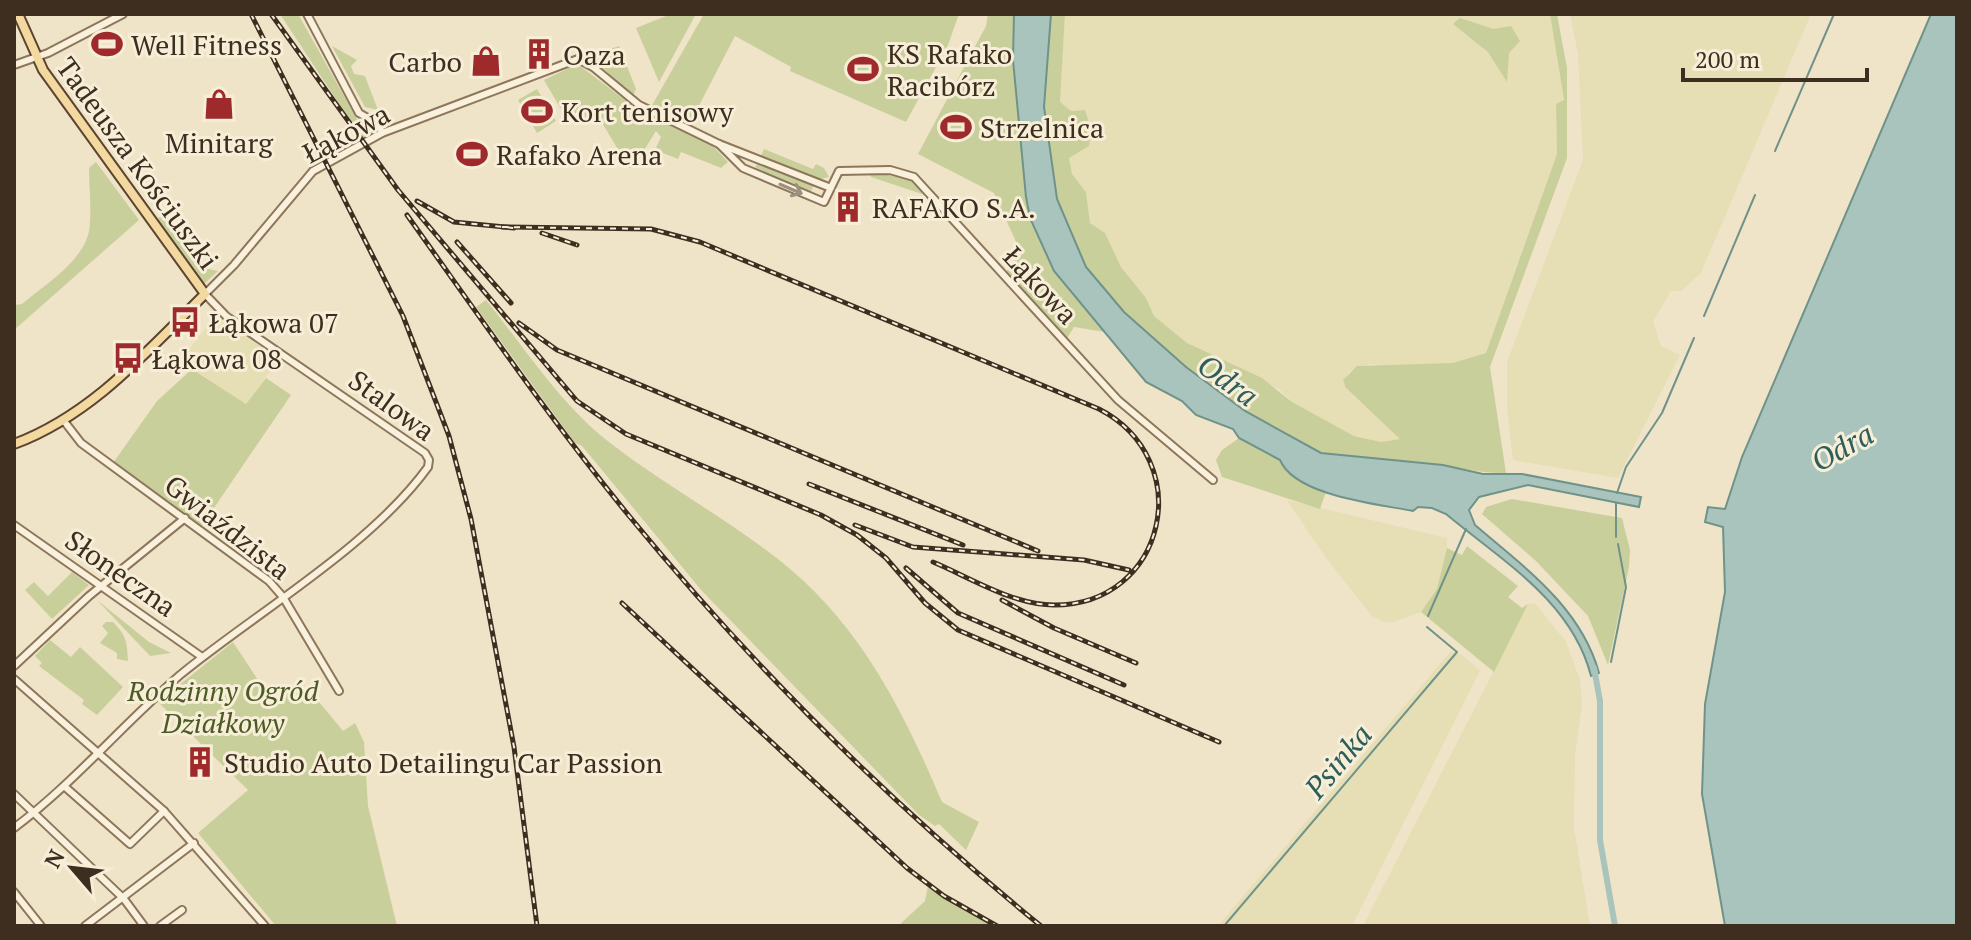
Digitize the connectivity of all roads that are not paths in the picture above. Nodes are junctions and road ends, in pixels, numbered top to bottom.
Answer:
1 (18, 14) edge
2 (123, 14) edge
3 (307, 14) edge
4 (36, 58) junction
5 (14, 65) edge
6 (382, 133) junction
7 (719, 144) junction
8 (744, 152) junction
9 (735, 160) junction
10 (743, 168) junction
11 (831, 188) junction
12 (205, 294) junction
13 (64, 421) junction
14 (14, 444) edge
15 (1213, 480) dead end
16 (185, 518) junction
17 (14, 525) edge
18 (102, 585) junction
19 (283, 597) junction
20 (202, 657) junction
21 (14, 666) edge
22 (14, 679) edge
23 (339, 691) dead end
24 (96, 751) junction
25 (64, 786) junction
26 (14, 794) edge
27 (164, 811) junction
28 (34, 813) junction
29 (14, 828) edge
30 (194, 843) junction
31 (14, 892) edge
32 (124, 899) junction
33 (182, 910) dead end
34 (163, 925) edge
35 (41, 926) edge
36 (85, 926) edge
37 (144, 926) edge
38 (265, 926) edge

1 - 4 main road, Tadeusza Kościuszki
2 - 4 street
3 - 6 street
4 - 5 street
4 - 12 main road, Tadeusza Kościuszki
6 - 7 street, Łąkowa
6 - 12 street, Łąkowa
7 - 8 street, Łąkowa
7 - 9 street, Łąkowa
8 - 9 street
8 - 10 street
8 - 11 street, Łąkowa
9 - 10 street, Łąkowa
10 -> 11 street, Łąkowa
11 - 15 street, Łąkowa
12 - 13 main road, Łąkowa
12 - 19 street, Stalowa
13 - 14 main road, Łąkowa
13 - 16 street, Gwiaździsta
16 - 18 street
16 - 19 street, Gwiaździsta
17 - 18 street, Słoneczna
18 - 20 street, Słoneczna
18 - 21 street
19 - 20 street
19 - 23 street, Gwiaździsta
20 - 24 street
22 - 24 street
24 - 25 street
24 - 27 street
25 - 27 street
25 - 28 street
26 - 28 street
27 - 30 street
28 - 29 street
28 - 32 street
30 - 32 street
30 - 38 street
31 - 35 street
32 - 36 street
32 - 37 street
33 - 34 street

